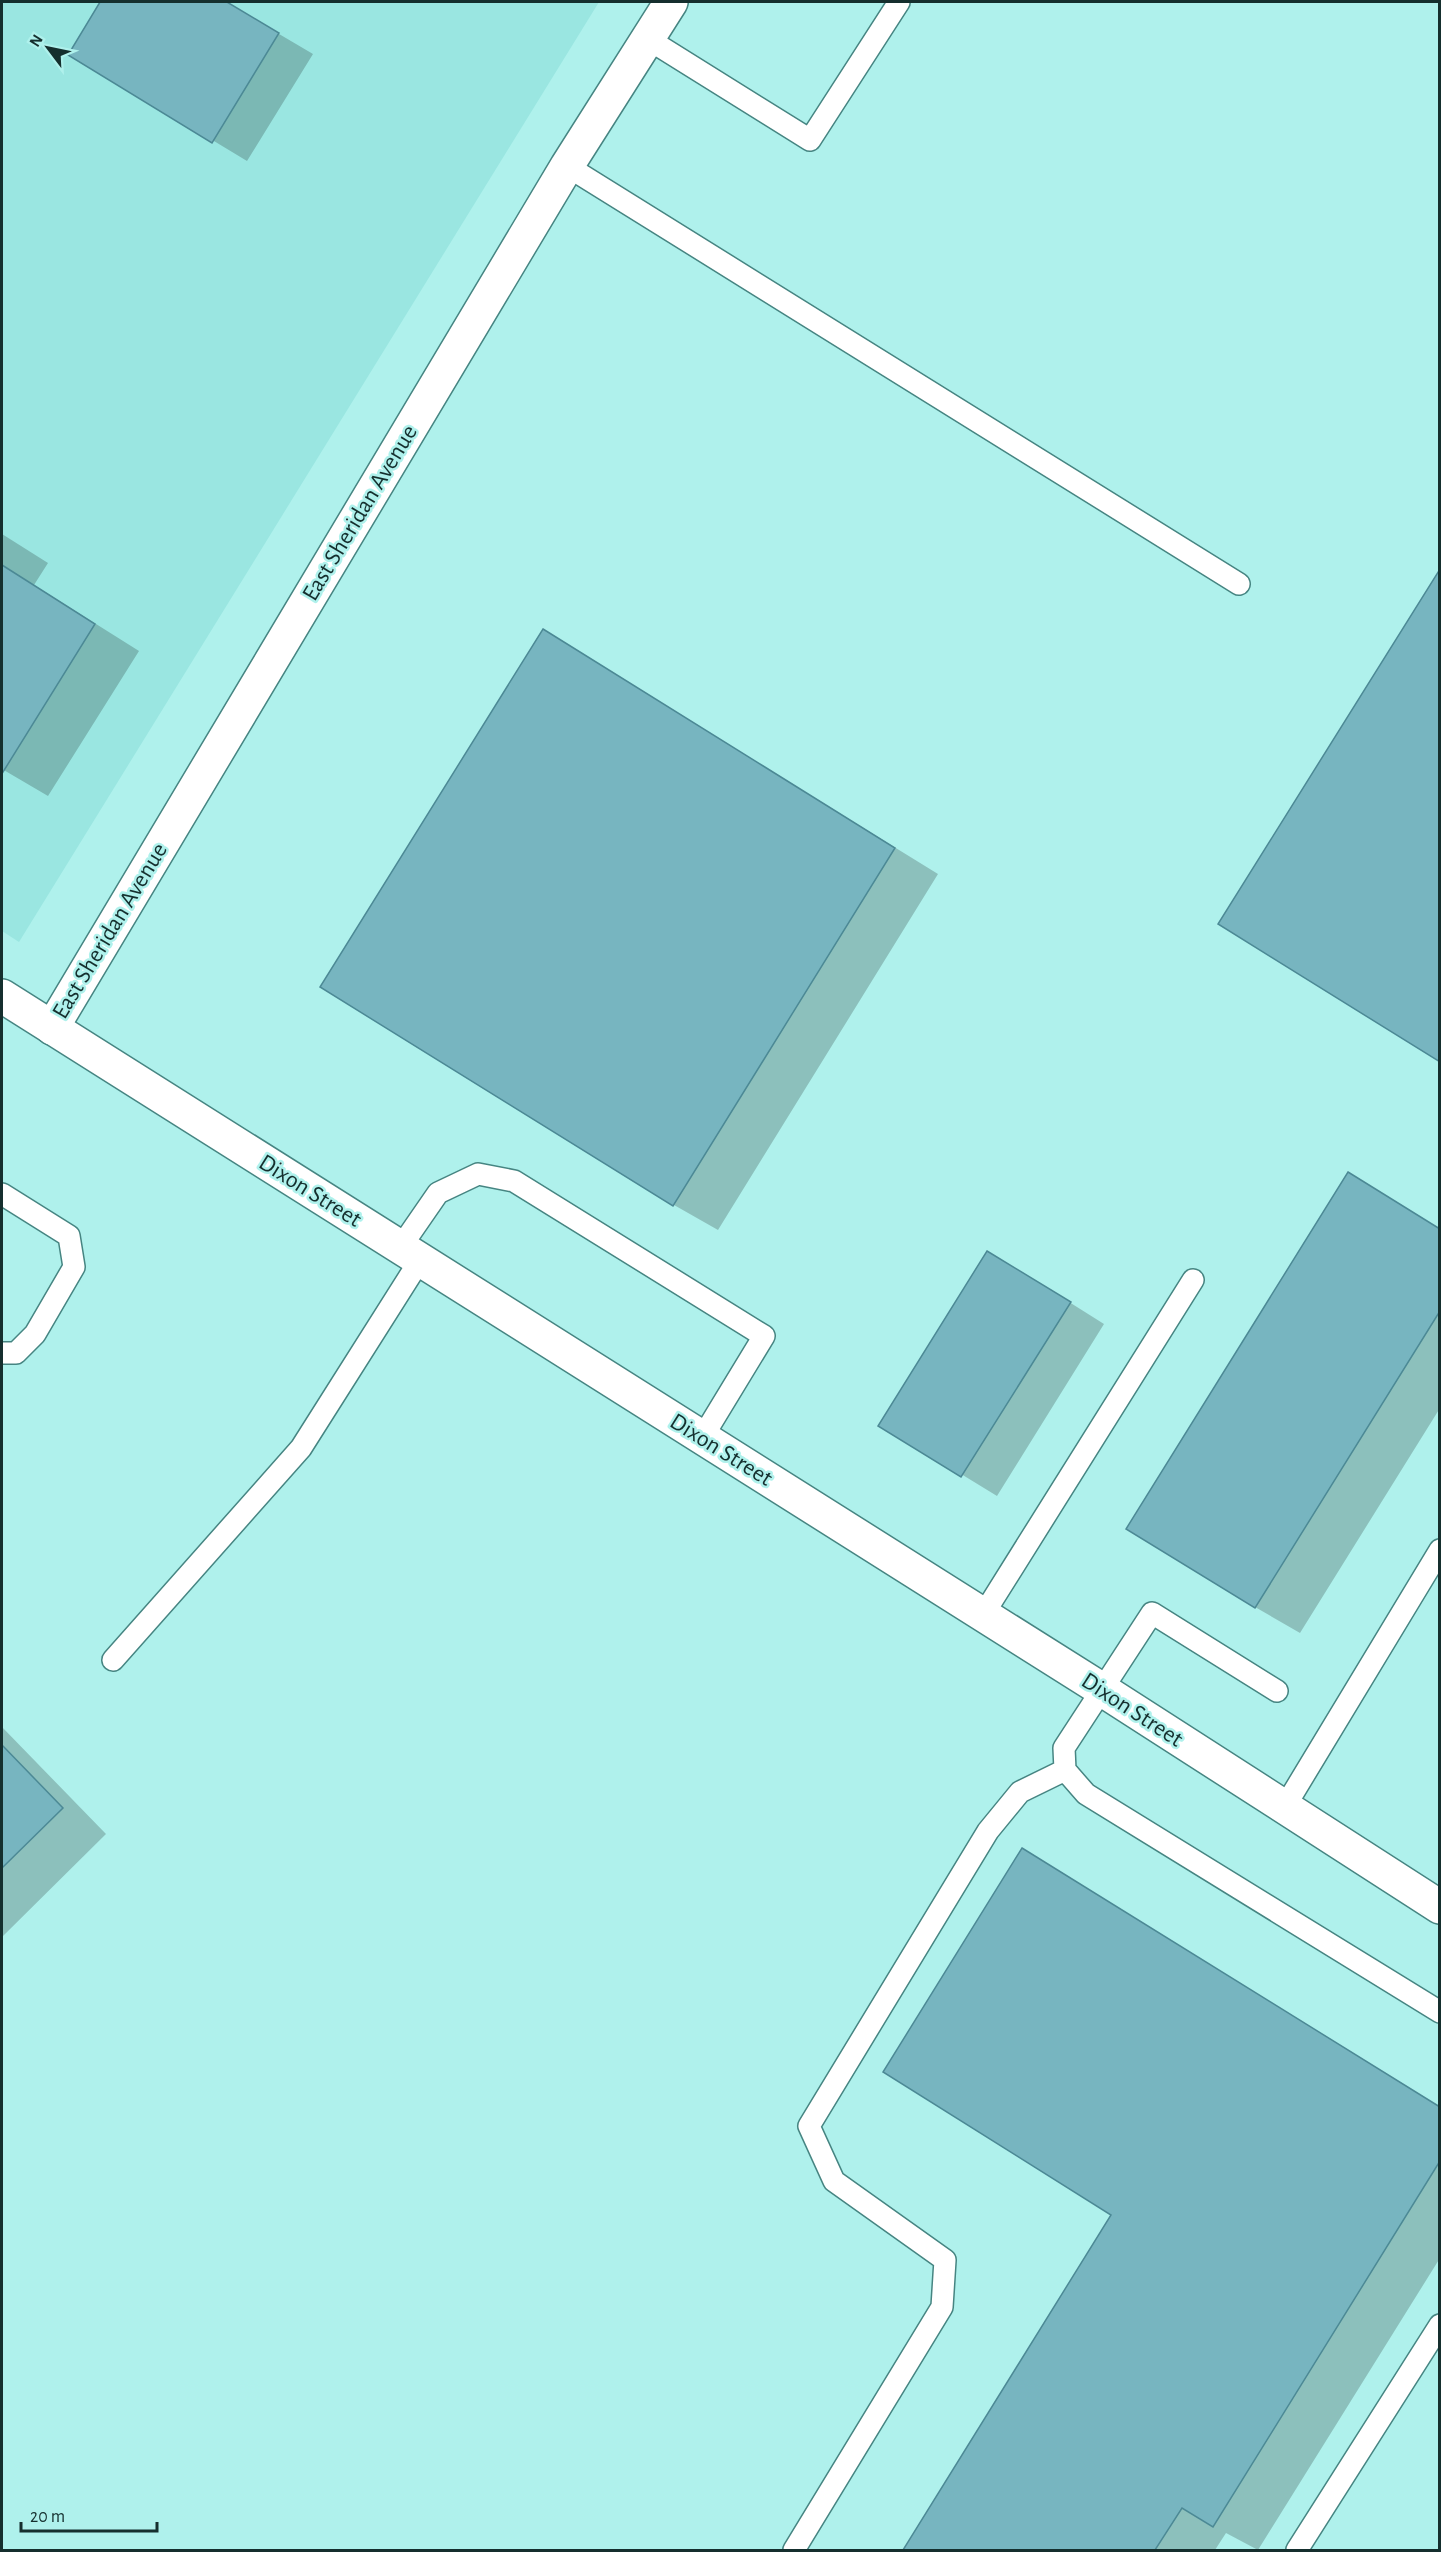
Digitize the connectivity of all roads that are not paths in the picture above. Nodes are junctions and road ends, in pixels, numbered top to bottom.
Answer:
1 (671, 2) edge
2 (899, 2) edge
3 (648, 39) junction
4 (567, 166) junction
5 (1239, 584) dead end
6 (2, 996) edge
7 (52, 1028) junction
8 (2, 1194) edge
9 (410, 1254) junction
10 (1193, 1280) dead end
11 (2, 1353) edge
12 (702, 1438) junction
13 (1440, 1550) edge
14 (983, 1615) junction
15 (113, 1660) dead end
16 (1101, 1689) junction
17 (1277, 1691) dead end
18 (1065, 1770) junction
19 (1284, 1808) junction
20 (1440, 1907) edge
21 (1440, 2012) edge
22 (1440, 2325) edge
23 (794, 2550) edge
24 (1297, 2550) edge

1 - 3 street, East Sheridan Avenue
2 - 3 lane
3 - 4 street, East Sheridan Avenue
4 - 5 lane
4 - 7 street, East Sheridan Avenue
6 - 7 street, Dixon Street
7 - 9 street, Dixon Street
8 - 11 lane
9 - 12 street, Dixon Street
9 - 12 lane
9 - 15 lane
10 - 14 lane
12 - 14 street, Dixon Street
13 - 19 lane
14 - 16 street, Dixon Street
16 - 17 lane
16 - 18 lane
16 - 19 street, Dixon Street
18 - 21 lane
18 - 23 lane
19 - 20 street, Dixon Street
22 - 24 lane

